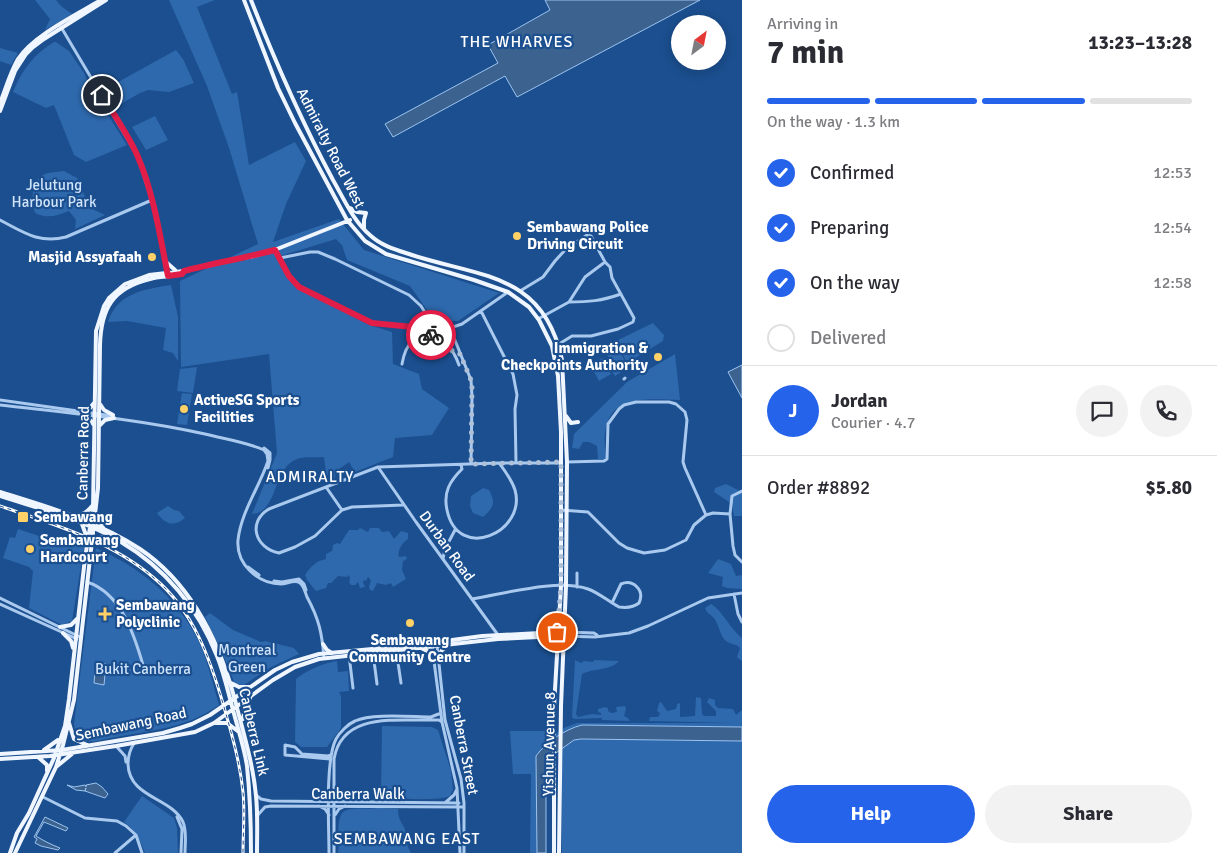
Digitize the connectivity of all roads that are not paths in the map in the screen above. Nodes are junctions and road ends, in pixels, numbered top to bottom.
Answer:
1 (101, 0) edge
2 (106, 0) edge
3 (244, 0) edge
4 (252, 0) edge
5 (60, 27) junction
6 (0, 103) edge
7 (0, 110) edge
8 (323, 161) junction
9 (322, 173) junction
10 (152, 200) junction
11 (348, 207) junction
12 (342, 210) junction
13 (354, 218) junction
14 (0, 220) edge
15 (347, 220) junction
16 (337, 225) junction
17 (365, 231) junction
18 (275, 250) junction
19 (280, 258) junction
20 (432, 261) junction
21 (604, 262) junction
22 (166, 263) junction
23 (466, 269) junction
24 (438, 270) junction
25 (474, 270) junction
26 (177, 271) junction
27 (184, 271) junction
28 (158, 273) junction
29 (167, 274) junction
30 (464, 277) junction
31 (471, 279) junction
32 (520, 291) junction
33 (508, 292) junction
34 (620, 294) junction
35 (569, 302) junction
36 (481, 311) junction
37 (544, 315) junction
38 (538, 319) junction
39 (423, 328) junction
40 (435, 328) junction
41 (450, 328) junction
42 (424, 336) junction
43 (559, 344) junction
44 (454, 353) junction
45 (460, 354) junction
46 (402, 364) dead end
47 (459, 365) dead end
48 (0, 400) edge
49 (97, 402) junction
50 (0, 405) edge
51 (82, 413) junction
52 (565, 414) junction
53 (97, 415) junction
54 (113, 417) junction
55 (578, 422) dead end
56 (97, 427) junction
57 (516, 462) junction
58 (561, 462) junction
59 (567, 462) junction
60 (499, 463) junction
61 (460, 464) junction
62 (471, 464) junction
63 (378, 467) junction
64 (326, 487) junction
65 (742, 491) edge
66 (0, 492) edge
67 (0, 496) edge
68 (93, 504) junction
69 (403, 504) junction
70 (342, 510) junction
71 (561, 510) junction
72 (567, 510) junction
73 (96, 514) junction
74 (706, 514) junction
75 (730, 514) junction
76 (72, 516) junction
77 (82, 524) junction
78 (92, 525) junction
79 (104, 528) junction
80 (455, 530) junction
81 (110, 536) junction
82 (90, 541) junction
83 (443, 560) junction
84 (742, 562) edge
85 (577, 573) dead end
86 (86, 582) junction
87 (561, 586) junction
88 (566, 586) junction
89 (577, 587) junction
90 (742, 593) edge
91 (734, 594) junction
92 (0, 598) edge
93 (472, 599) junction
94 (612, 603) junction
95 (0, 604) edge
96 (564, 617) junction
97 (78, 618) junction
98 (558, 618) junction
99 (742, 622) edge
100 (60, 627) junction
101 (576, 632) junction
102 (63, 633) junction
103 (547, 634) junction
104 (557, 634) junction
105 (563, 634) junction
106 (598, 636) junction
107 (78, 637) junction
108 (498, 637) junction
109 (323, 644) junction
110 (451, 644) junction
111 (435, 645) junction
112 (557, 647) junction
113 (421, 648) junction
114 (396, 649) junction
115 (373, 652) junction
116 (332, 653) junction
117 (75, 654) junction
118 (349, 655) junction
119 (324, 656) junction
120 (436, 658) junction
121 (143, 665) dead end
122 (267, 674) junction
123 (273, 680) junction
124 (230, 683) junction
125 (401, 683) dead end
126 (377, 684) dead end
127 (250, 687) junction
128 (353, 688) dead end
129 (229, 694) junction
130 (253, 694) junction
131 (233, 700) junction
132 (225, 706) junction
133 (237, 706) junction
134 (233, 710) junction
135 (441, 713) junction
136 (443, 720) junction
137 (214, 723) junction
138 (69, 724) junction
139 (192, 724) junction
140 (242, 724) junction
141 (195, 732) junction
142 (240, 733) junction
143 (61, 736) junction
144 (136, 742) junction
145 (88, 745) junction
146 (116, 746) junction
147 (56, 750) junction
148 (62, 750) junction
149 (41, 751) junction
150 (74, 753) junction
151 (0, 754) edge
152 (60, 755) junction
153 (55, 756) junction
154 (37, 757) junction
155 (331, 757) junction
156 (0, 759) edge
157 (56, 767) junction
158 (47, 773) junction
159 (458, 788) junction
160 (329, 792) junction
161 (334, 793) junction
162 (256, 795) junction
163 (43, 797) junction
164 (322, 801) junction
165 (342, 801) junction
166 (446, 802) junction
167 (334, 803) junction
168 (329, 804) junction
169 (318, 805) junction
170 (459, 805) junction
171 (464, 805) junction
172 (348, 806) junction
173 (332, 816) junction
174 (257, 817) junction
175 (136, 836) junction
176 (15, 851) edge
177 (251, 852) edge
178 (10, 853) edge
179 (115, 853) edge
180 (142, 853) edge
181 (183, 853) edge
182 (257, 853) edge
183 (329, 853) edge
184 (334, 853) edge
185 (460, 853) edge
186 (464, 853) edge
187 (554, 853) edge
188 (559, 853) edge

1 - 5 main road
2 - 5 main road
3 - 9 main road, Admiralty Road West
4 - 8 main road, Admiralty Road West
5 - 6 main road
5 - 7 main road
5 - 10 street
8 - 9 main road
8 - 11 main road, Admiralty Road West
9 - 12 main road, Admiralty Road West
10 - 14 street
10 - 22 street
11 - 13 main road, Admiralty Road West
11 - 17 main road
12 - 15 main road, Admiralty Road West
12 - 16 main road
13 - 15 main road, Canberra Road
13 - 17 main road, Admiralty Road West
15 - 16 main road, Canberra Road
15 - 24 main road, Admiralty Road West
16 - 18 main road, Canberra Road
17 - 20 main road, Admiralty Road West
18 - 19 street
18 - 27 main road, Canberra Road
19 - 39 street
19 - 40 street
20 - 23 main road, Admiralty Road West
20 - 24 main road
21 - 32 street
21 - 34 street
21 - 35 street
22 - 26 main road
22 - 28 main road
22 - 29 street
23 - 25 main road, Admiralty Road West
23 - 30 main road
24 - 30 main road, Admiralty Road West
25 - 31 main road
25 - 32 main road, Admiralty Road West
26 - 27 main road, Canberra Road
26 - 29 main road, Canberra Road
27 - 29 main road, Canberra Road
28 - 29 main road, Canberra Road
28 - 49 main road, Canberra Road
29 - 49 main road, Canberra Road
30 - 31 main road, Admiralty Road West
31 - 33 main road, Admiralty Road West
32 - 37 main road, Admiralty Road West
33 - 36 street
33 - 38 main road, Admiralty Road West
34 - 35 street
34 - 43 street
35 - 37 street
36 - 41 street
36 - 57 street
37 - 38 street
37 - 43 main road, Admiralty Road West
38 - 58 main road, Admiralty Road West
39 - 40 street
39 - 42 street
40 - 41 street
41 - 45 street
42 - 44 street
42 - 46 street
43 - 52 main road, Admiralty Road West
44 - 45 street
44 - 47 street
45 - 62 street
48 - 51 street
49 - 51 main road
49 - 53 main road, Canberra Road
49 - 54 main road
50 - 51 street
51 - 53 street
51 - 56 main road
52 - 55 main road
52 - 59 main road, Admiralty Road West
53 - 54 street
53 - 56 main road, Canberra Road
54 - 56 main road
54 - 109 street
56 - 68 main road, Canberra Road
56 - 73 main road, Canberra Road
57 - 58 street
57 - 60 street
58 - 71 main road, Yishun Avenue 8
59 - 72 main road, Yishun Avenue 8
59 - 74 street
60 - 62 street
60 - 80 street
61 - 62 street
61 - 63 street
61 - 80 street
63 - 64 street
63 - 69 street, Durban Road
64 - 70 street
64 - 70 street
65 - 75 street
66 - 76 main road
67 - 77 main road
68 - 76 main road
68 - 78 main road, Canberra Road
69 - 70 street
69 - 83 street, Durban Road
71 - 72 street
71 - 87 main road, Yishun Avenue 8
72 - 74 street
72 - 88 main road, Yishun Avenue 8
73 - 78 main road, Canberra Road
73 - 79 main road
74 - 75 street
75 - 84 street
76 - 78 main road
77 - 78 main road
77 - 82 main road
78 - 79 main road, Canberra Link
78 - 81 main road, Canberra Link
78 - 82 main road, Canberra Road
79 - 124 main road, Canberra Link
80 - 83 street
81 - 82 main road
81 - 129 main road, Canberra Link
82 - 86 main road, Canberra Road
82 - 97 main road, Canberra Road
83 - 93 street, Durban Road
85 - 89 street
86 - 107 main road, Canberra Road
86 - 121 street
87 - 88 street
87 - 93 street
87 - 98 main road, Yishun Avenue 8
88 - 89 street
88 - 96 main road, Yishun Avenue 8
89 - 94 street
90 - 91 street, Sembawang Road
91 - 99 street
91 - 106 street, Sembawang Road
92 - 100 street
93 - 108 street, Durban Road
94 - 94 street
95 - 102 street
96 - 101 main road
96 - 105 main road, Yishun Avenue 8
97 - 100 main road
97 - 107 main road, Canberra Road
98 - 103 main road
98 - 104 main road, Yishun Avenue 8
100 - 107 street
101 - 105 street, Sembawang Road
101 - 106 street, Sembawang Road
102 - 107 street
102 - 117 main road
103 - 104 main road, Sembawang Road
103 - 108 main road, Sembawang Road
103 - 112 main road
104 - 105 main road, Sembawang Road
104 - 112 main road, Yishun Avenue 8
105 - 106 street, Sembawang Road
105 - 188 main road, Yishun Avenue 8
107 - 117 main road, Canberra Road
108 - 110 main road, Sembawang Road
108 - 111 main road, Sembawang Road
109 - 116 main road
109 - 119 street
110 - 111 main road, Sembawang Road
110 - 120 main road
111 - 113 main road, Sembawang Road
111 - 114 main road, Sembawang Road
111 - 120 street, Canberra Street
112 - 187 main road, Yishun Avenue 8
113 - 114 main road, Sembawang Road
113 - 120 main road
114 - 115 main road, Sembawang Road
114 - 116 main road, Sembawang Road
114 - 125 street
115 - 118 main road, Sembawang Road
115 - 126 street
116 - 119 main road, Sembawang Road
117 - 138 main road, Canberra Road
117 - 143 main road, Canberra Road
118 - 119 main road, Sembawang Road
118 - 128 street
119 - 122 main road, Sembawang Road
119 - 123 main road, Sembawang Road
120 - 135 street, Canberra Street
120 - 136 street, Canberra Street
122 - 123 main road
122 - 127 main road, Sembawang Road
123 - 130 main road, Sembawang Road
124 - 127 main road
124 - 131 main road, Canberra Link
127 - 131 main road, Sembawang Road
129 - 131 main road, Canberra Link
129 - 132 main road
130 - 133 main road, Sembawang Road
130 - 140 main road
131 - 132 main road, Sembawang Road
131 - 133 main road, Canberra Link
131 - 134 main road, Canberra Link
132 - 139 main road, Sembawang Road
133 - 134 main road, Sembawang Road
133 - 140 main road, Canberra Link
134 - 137 main road, Sembawang Road
134 - 142 main road, Canberra Link
135 - 136 street, Canberra Street
135 - 155 street
136 - 159 street, Canberra Street
136 - 161 street
136 - 171 street, Canberra Street
137 - 141 main road, Sembawang Road
137 - 142 main road
138 - 145 main road
138 - 148 main road, Canberra Road
139 - 141 main road
139 - 145 main road, Sembawang Road
140 - 162 main road, Canberra Link
141 - 144 main road, Sembawang Road
142 - 177 main road, Canberra Link
143 - 147 main road, Canberra Road
143 - 149 main road
144 - 146 main road, Sembawang Road
144 - 181 street
145 - 148 main road, Sembawang Road
146 - 150 main road, Sembawang Road
146 - 181 street
147 - 148 main road, Sembawang Road
147 - 149 main road
147 - 153 main road, Sembawang Road
148 - 152 main road, Sembawang Road
149 - 151 main road
150 - 152 main road, Sembawang Road
150 - 157 main road
152 - 153 main road, Sembawang Road
152 - 157 main road, Sembawang Road
153 - 154 main road
153 - 158 main road, Sembawang Road
154 - 156 main road
154 - 158 main road
155 - 155 street
155 - 160 street
157 - 163 main road, Sembawang Road
158 - 178 main road, Sembawang Road
159 - 166 street
159 - 170 street, Canberra Street
160 - 164 street
160 - 168 street
161 - 165 street
161 - 167 street
162 - 164 street, Canberra Walk
162 - 174 main road, Canberra Link
163 - 175 street
163 - 176 main road, Sembawang Road
164 - 168 street, Canberra Walk
165 - 166 street, Canberra Walk
165 - 167 street, Canberra Walk
166 - 170 street, Canberra Walk
167 - 168 street, Canberra Walk
167 - 172 street, Canberra Walk
167 - 173 street
168 - 169 street, Canberra Walk
168 - 173 street
169 - 173 street
169 - 174 street, Canberra Walk
170 - 171 street, Canberra Walk
170 - 172 street, Canberra Walk
170 - 185 street, Canberra Street
171 - 186 street, Canberra Street
172 - 173 street
173 - 183 street
173 - 184 street
174 - 182 main road, Canberra Link
175 - 179 street
175 - 180 street
176 - 178 main road

